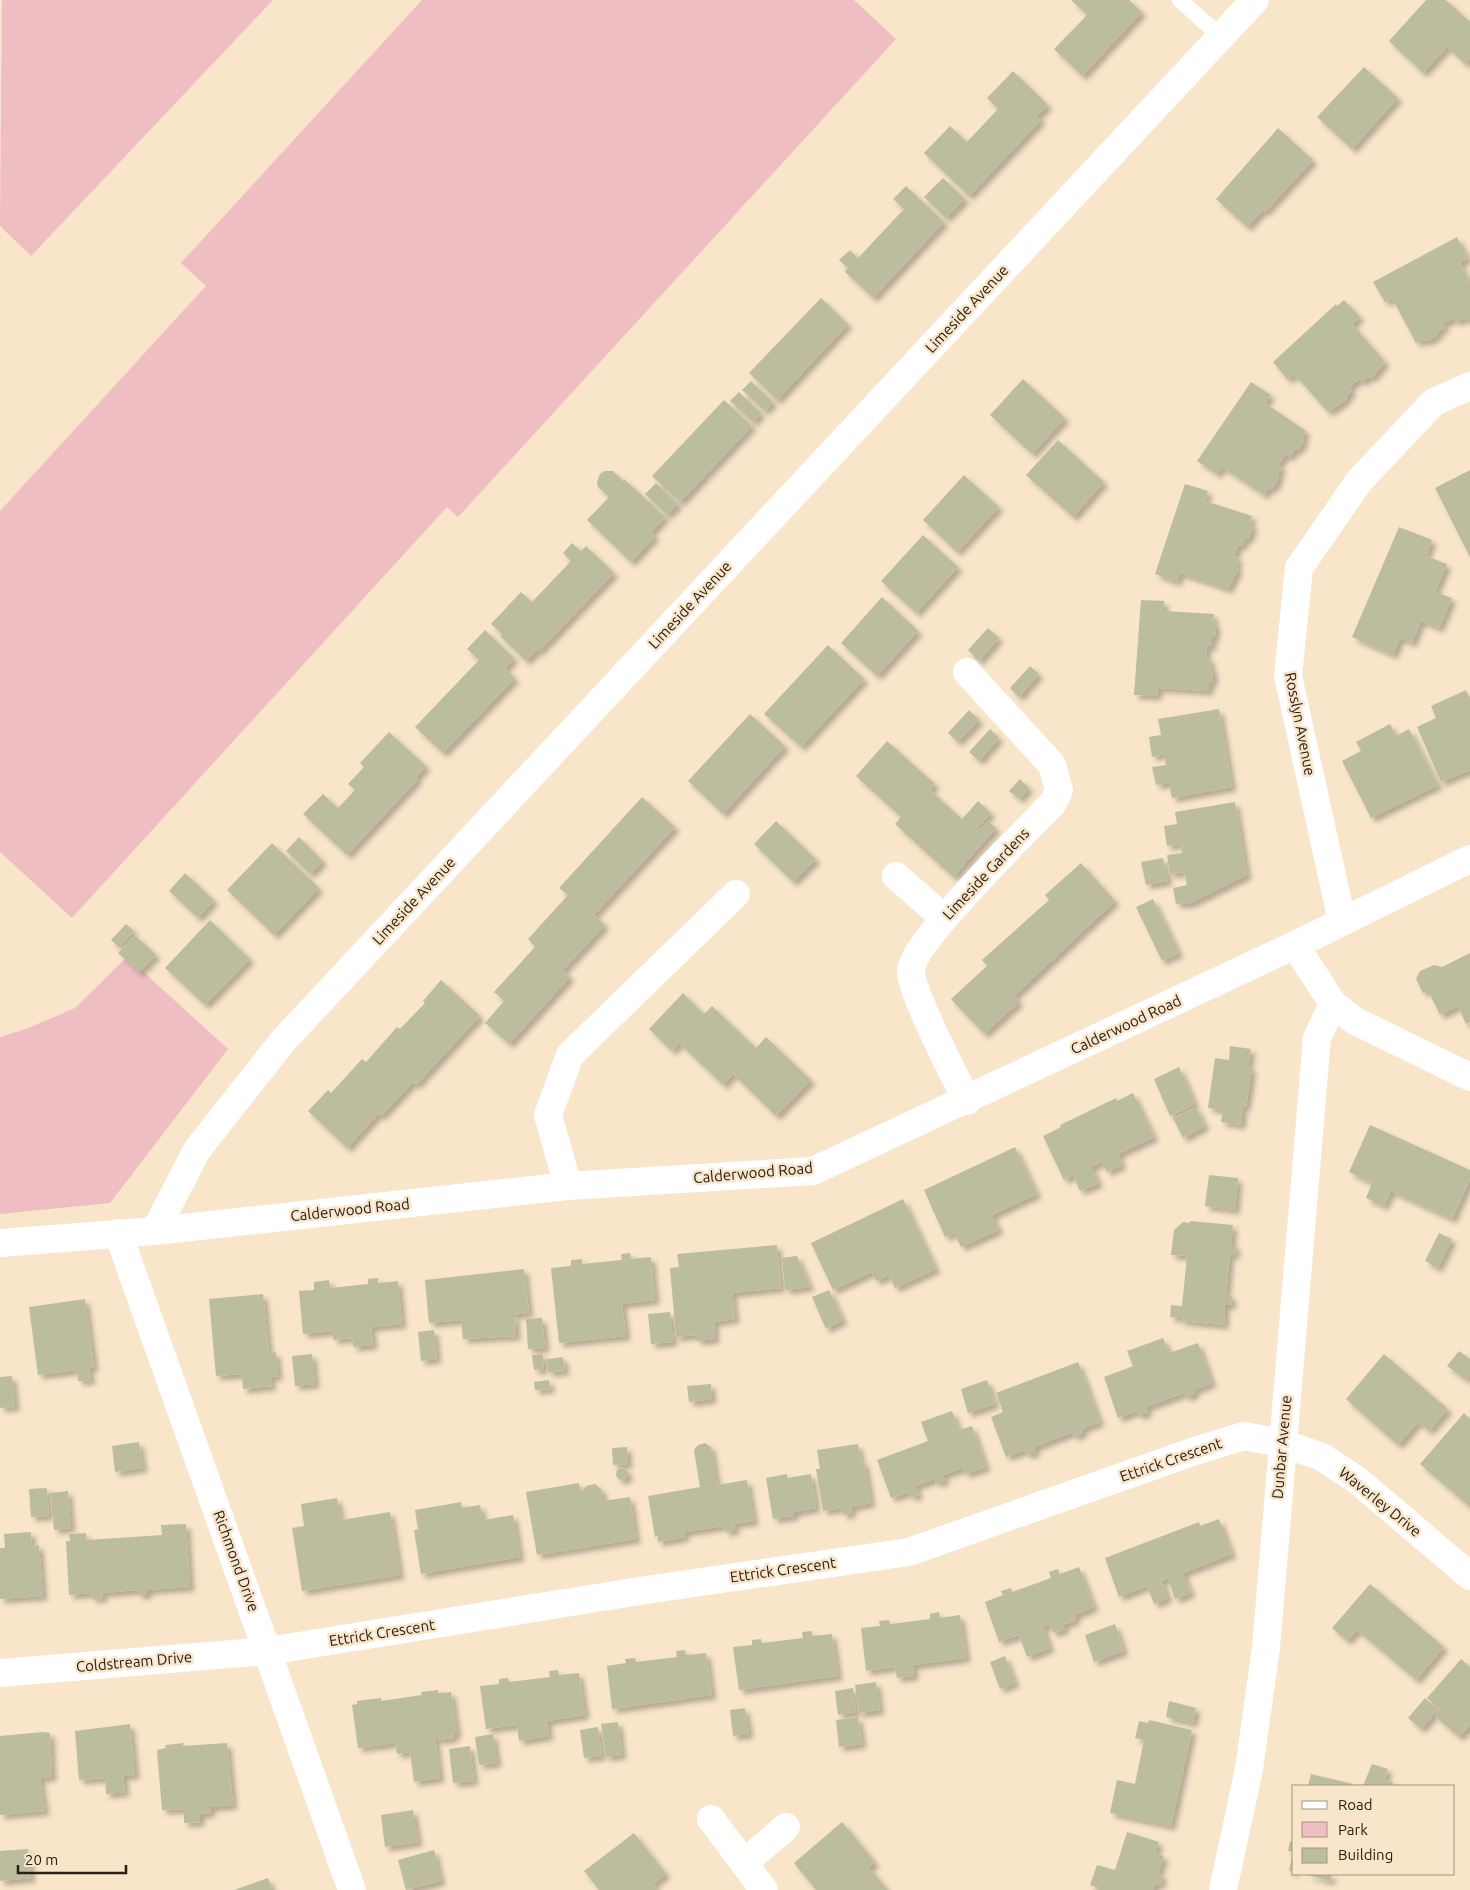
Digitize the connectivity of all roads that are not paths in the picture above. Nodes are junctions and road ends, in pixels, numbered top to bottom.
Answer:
1 (1180, 0) edge
2 (1255, 0) edge
3 (1220, 36) junction
4 (1470, 386) edge
5 (967, 672) dead end
6 (1470, 859) edge
7 (896, 876) dead end
8 (736, 894) dead end
9 (944, 918) junction
10 (1342, 921) junction
11 (1295, 945) junction
12 (1334, 1004) junction
13 (1470, 1077) edge
14 (967, 1100) junction
15 (568, 1186) junction
16 (155, 1231) junction
17 (118, 1233) junction
18 (0, 1243) edge
19 (1282, 1443) junction
20 (1470, 1576) edge
21 (268, 1651) junction
22 (0, 1673) edge
23 (711, 1819) dead end
24 (786, 1827) dead end
25 (744, 1863) junction
26 (352, 1890) edge
27 (764, 1890) edge
28 (1223, 1890) edge

1 - 3 lane
2 - 3 street, Limeside Avenue
3 - 16 street, Limeside Avenue
4 - 10 street, Rosslyn Avenue
5 - 9 street, Limeside Gardens
6 - 10 street, Calderwood Road
7 - 9 street
8 - 15 street
9 - 14 street, Limeside Gardens
10 - 11 street, Calderwood Road
11 - 12 street
11 - 14 street, Calderwood Road
12 - 13 street
12 - 19 street, Dunbar Avenue
14 - 15 street, Calderwood Road
15 - 16 street, Calderwood Road
16 - 17 street, Calderwood Road
17 - 18 street, Calderwood Road
17 - 21 street, Richmond Drive
19 - 20 street, Waverley Drive
19 - 21 street, Ettrick Crescent
19 - 28 street, Dunbar Avenue
21 - 22 street, Coldstream Drive
21 - 26 street, Richmond Drive
23 - 25 street
24 - 25 street
25 - 27 street

